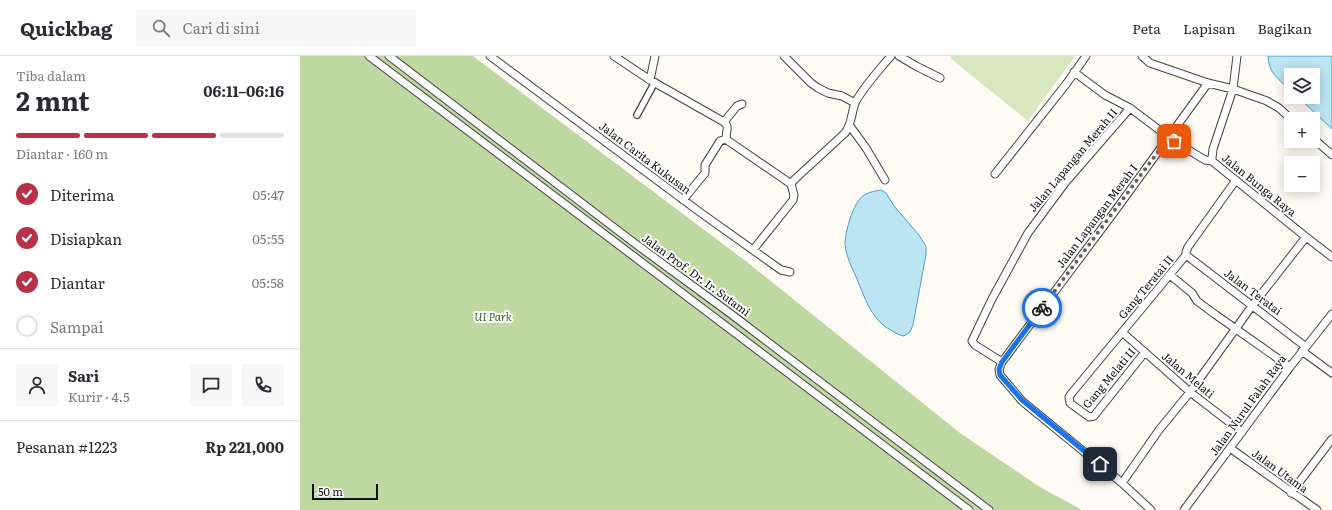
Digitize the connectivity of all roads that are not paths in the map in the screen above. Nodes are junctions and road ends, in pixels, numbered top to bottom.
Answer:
1 (369, 56) edge
2 (389, 56) edge
3 (490, 56) edge
4 (614, 56) edge
5 (655, 56) edge
6 (784, 56) edge
7 (891, 56) edge
8 (899, 56) edge
9 (1086, 56) edge
10 (1142, 56) edge
11 (1237, 56) edge
12 (1074, 72) junction
13 (940, 78) dead end
14 (653, 81) junction
15 (1208, 83) junction
16 (1233, 89) junction
17 (855, 102) junction
18 (742, 104) dead end
19 (1130, 108) junction
20 (1284, 113) edge
21 (637, 115) dead end
22 (724, 122) junction
23 (850, 126) junction
24 (1169, 137) junction
25 (726, 138) junction
26 (1320, 144) edge
27 (1332, 155) edge
28 (1212, 161) junction
29 (995, 174) dead end
30 (885, 180) dead end
31 (1236, 180) junction
32 (790, 184) junction
33 (683, 200) junction
34 (1306, 237) junction
35 (753, 250) junction
36 (1186, 255) junction
37 (1332, 257) edge
38 (790, 272) dead end
39 (1170, 275) junction
40 (1252, 306) junction
41 (1332, 314) edge
42 (1236, 328) junction
43 (1122, 332) junction
44 (1304, 349) junction
45 (1145, 352) junction
46 (1002, 362) junction
47 (1290, 366) junction
48 (1332, 373) edge
49 (1190, 392) junction
50 (1070, 403) joint
51 (1242, 432) junction
52 (1332, 439) edge
53 (1230, 448) junction
54 (1122, 483) junction
55 (1291, 493) junction
56 (969, 510) edge
57 (989, 510) edge
58 (1151, 510) edge
59 (1184, 510) edge
60 (1317, 510) edge

1 - 56 street, Jalan Prof. Dr. Ir. Sutami
2 - 57 street, Jalan Prof. Dr. Ir. Sutami
3 - 33 street, Jalan Carita Kukusan
4 - 14 street
5 - 14 street
6 - 17 street
7 - 17 street
8 - 13 street
9 - 12 street
10 - 15 street
11 - 16 street, Jalan Bunga Raya
12 - 19 street
12 - 29 street
14 - 21 street
14 - 22 street
15 - 16 street
15 - 24 street, Jalan Lapangan Merah I
16 - 20 street
16 - 28 street, Jalan Bunga Raya
17 - 23 street
18 - 22 street
19 - 24 street
19 - 46 street, Jalan Lapangan Merah II
22 - 25 street
23 - 30 street
23 - 32 street
24 - 28 street
24 - 46 street, Jalan Lapangan Merah I
25 - 32 street
25 - 33 street
26 - 27 street
28 - 31 street, Jalan Bunga Raya
31 - 34 street, Jalan Bunga Raya
31 - 36 street, Gang Teratai II
32 - 35 street
33 - 35 street, Jalan Carita Kukusan
34 - 37 street, Jalan Bunga Raya
34 - 40 street
35 - 38 street, Jalan Carita Kukusan
36 - 39 street, Gang Teratai II
36 - 40 street, Jalan Teratai
39 - 42 street
39 - 43 street, Gang Teratai II
40 - 42 street
40 - 44 street, Jalan Teratai
41 - 44 street, Jalan Nurul Falah Raya
42 - 47 street
42 - 49 street
43 - 45 street, Jalan Melati
43 - 50 street, Gang Teratai II
44 - 47 street, Jalan Nurul Falah Raya
44 - 48 street, Jalan Teratai
45 - 49 street, Jalan Melati
45 - 50 street, Gang Melati II
46 - 54 street
47 - 51 street, Jalan Nurul Falah Raya
49 - 51 street, Jalan Melati
49 - 54 street
51 - 53 street, Jalan Nurul Falah Raya
52 - 55 street
53 - 55 street, Jalan Utama
53 - 59 street, Jalan Nurul Falah Raya
54 - 58 street
55 - 60 street, Jalan Utama

